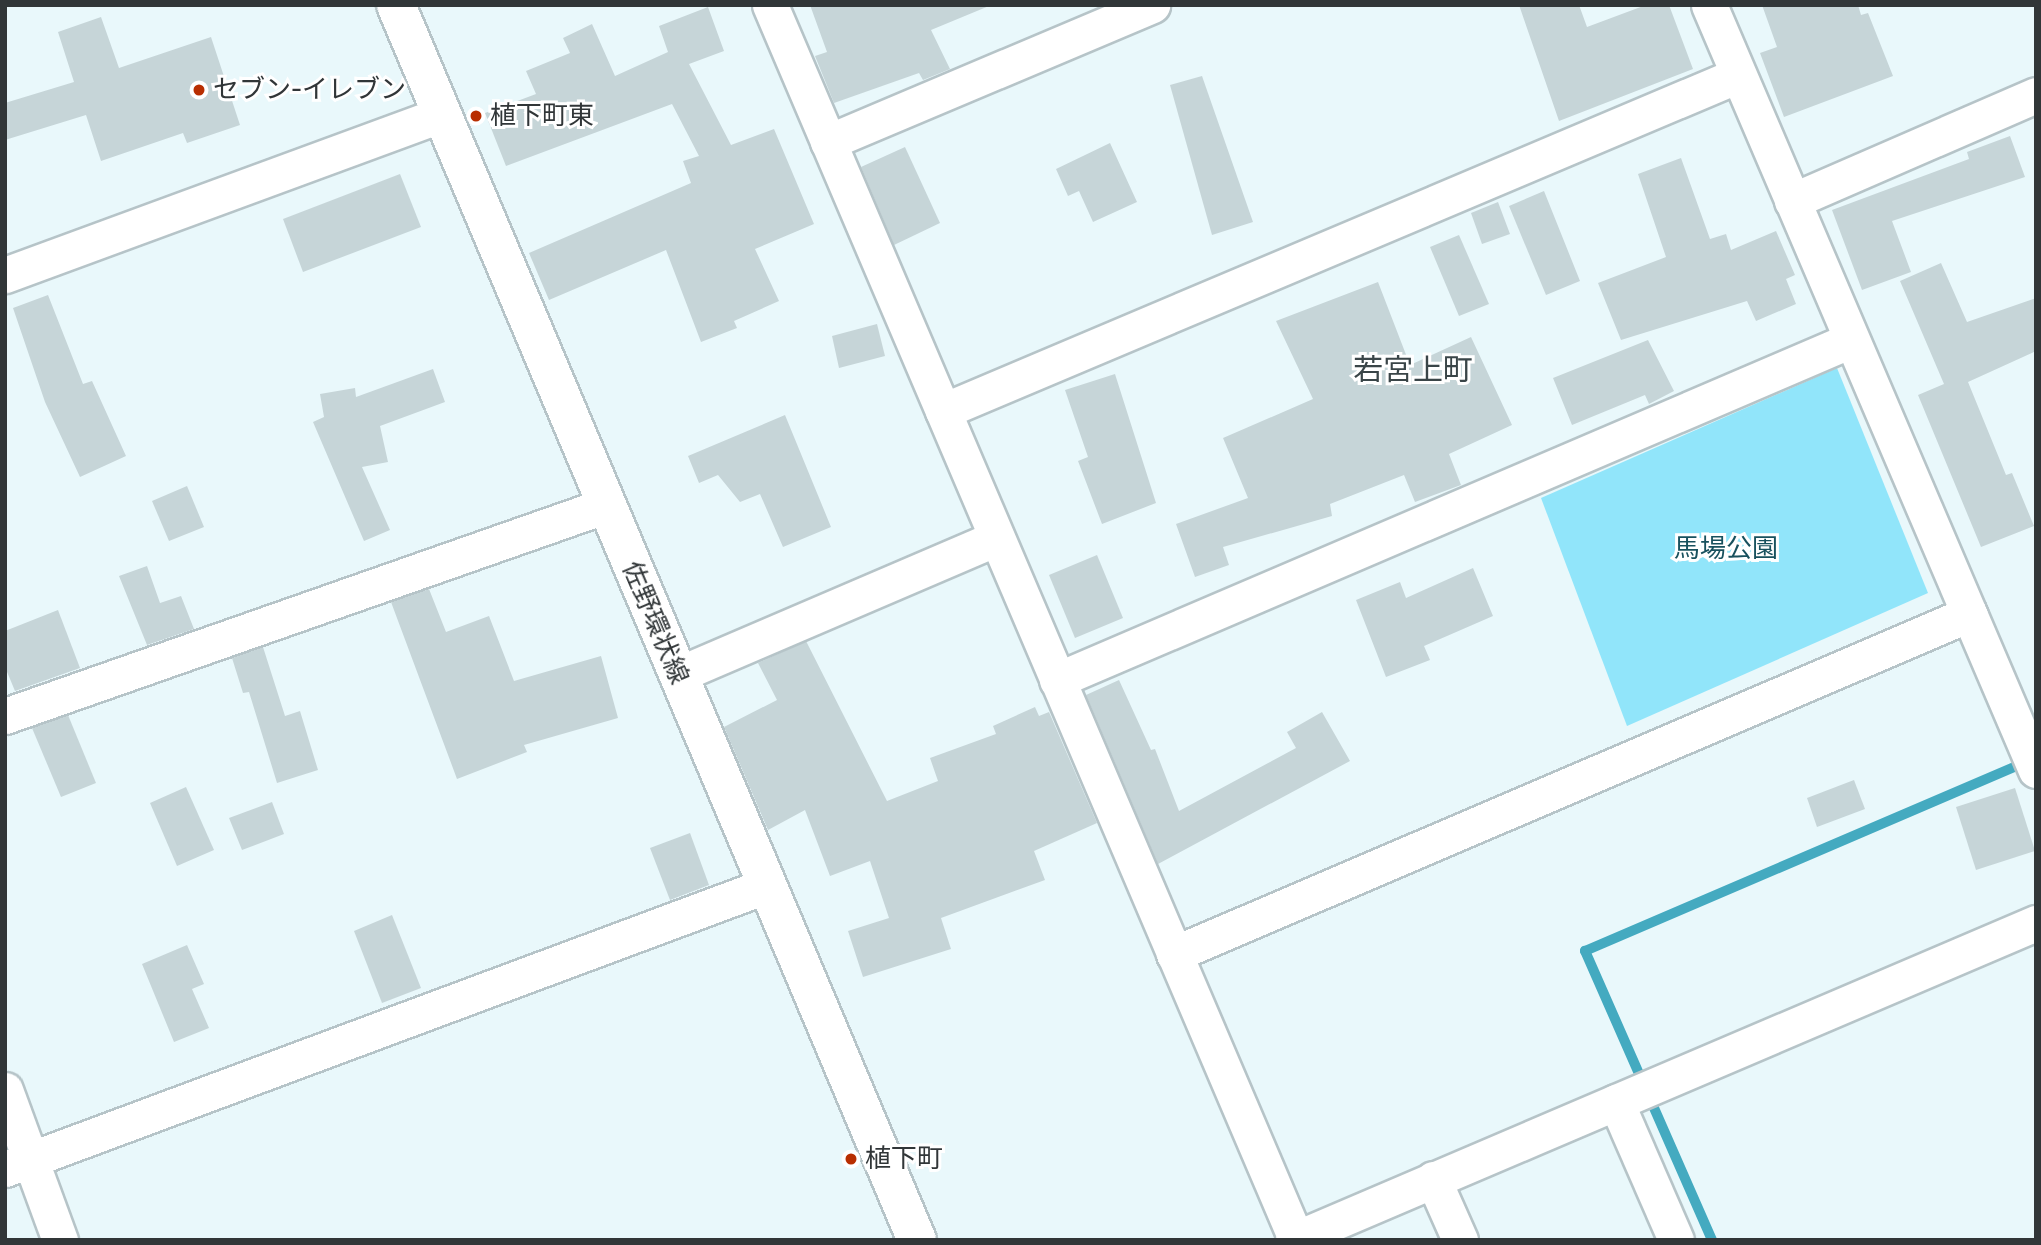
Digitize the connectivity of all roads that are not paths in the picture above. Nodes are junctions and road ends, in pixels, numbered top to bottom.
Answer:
1 (396, 5) edge
2 (770, 5) edge
3 (1152, 5) edge
4 (1709, 5) edge
5 (1738, 75) junction
6 (2036, 95) edge
7 (440, 115) junction
8 (828, 142) junction
9 (1791, 201) junction
10 (5, 275) edge
11 (1851, 340) junction
12 (943, 411) junction
13 (607, 505) junction
14 (996, 538) junction
15 (1969, 614) junction
16 (677, 675) junction
17 (1057, 680) junction
18 (5, 716) edge
19 (2036, 770) edge
20 (768, 885) junction
21 (2036, 923) edge
22 (1174, 954) junction
23 (5, 1090) edge
24 (1616, 1102) junction
25 (18, 1164) edge
26 (1433, 1180) junction
27 (1294, 1239) edge
28 (60, 1240) edge
29 (917, 1240) edge
30 (1460, 1240) edge
31 (1676, 1240) edge

1 - 7 main road, 佐野環状線
2 - 8 street
3 - 8 street
4 - 5 street
5 - 9 street
5 - 12 street
6 - 9 street
7 - 10 street
7 - 13 main road, 佐野環状線
8 - 12 street
9 - 11 street
11 - 15 street
11 - 17 street
12 - 14 street
13 - 16 main road, 佐野環状線
13 - 18 street
14 - 16 street
14 - 17 street
15 - 19 street
15 - 22 street
16 - 20 main road, 佐野環状線
17 - 22 street
20 - 25 street
20 - 29 main road, 佐野環状線
21 - 24 street
22 - 27 street
23 - 25 street
24 - 26 street
24 - 31 street
25 - 28 street
26 - 27 street
26 - 30 street

